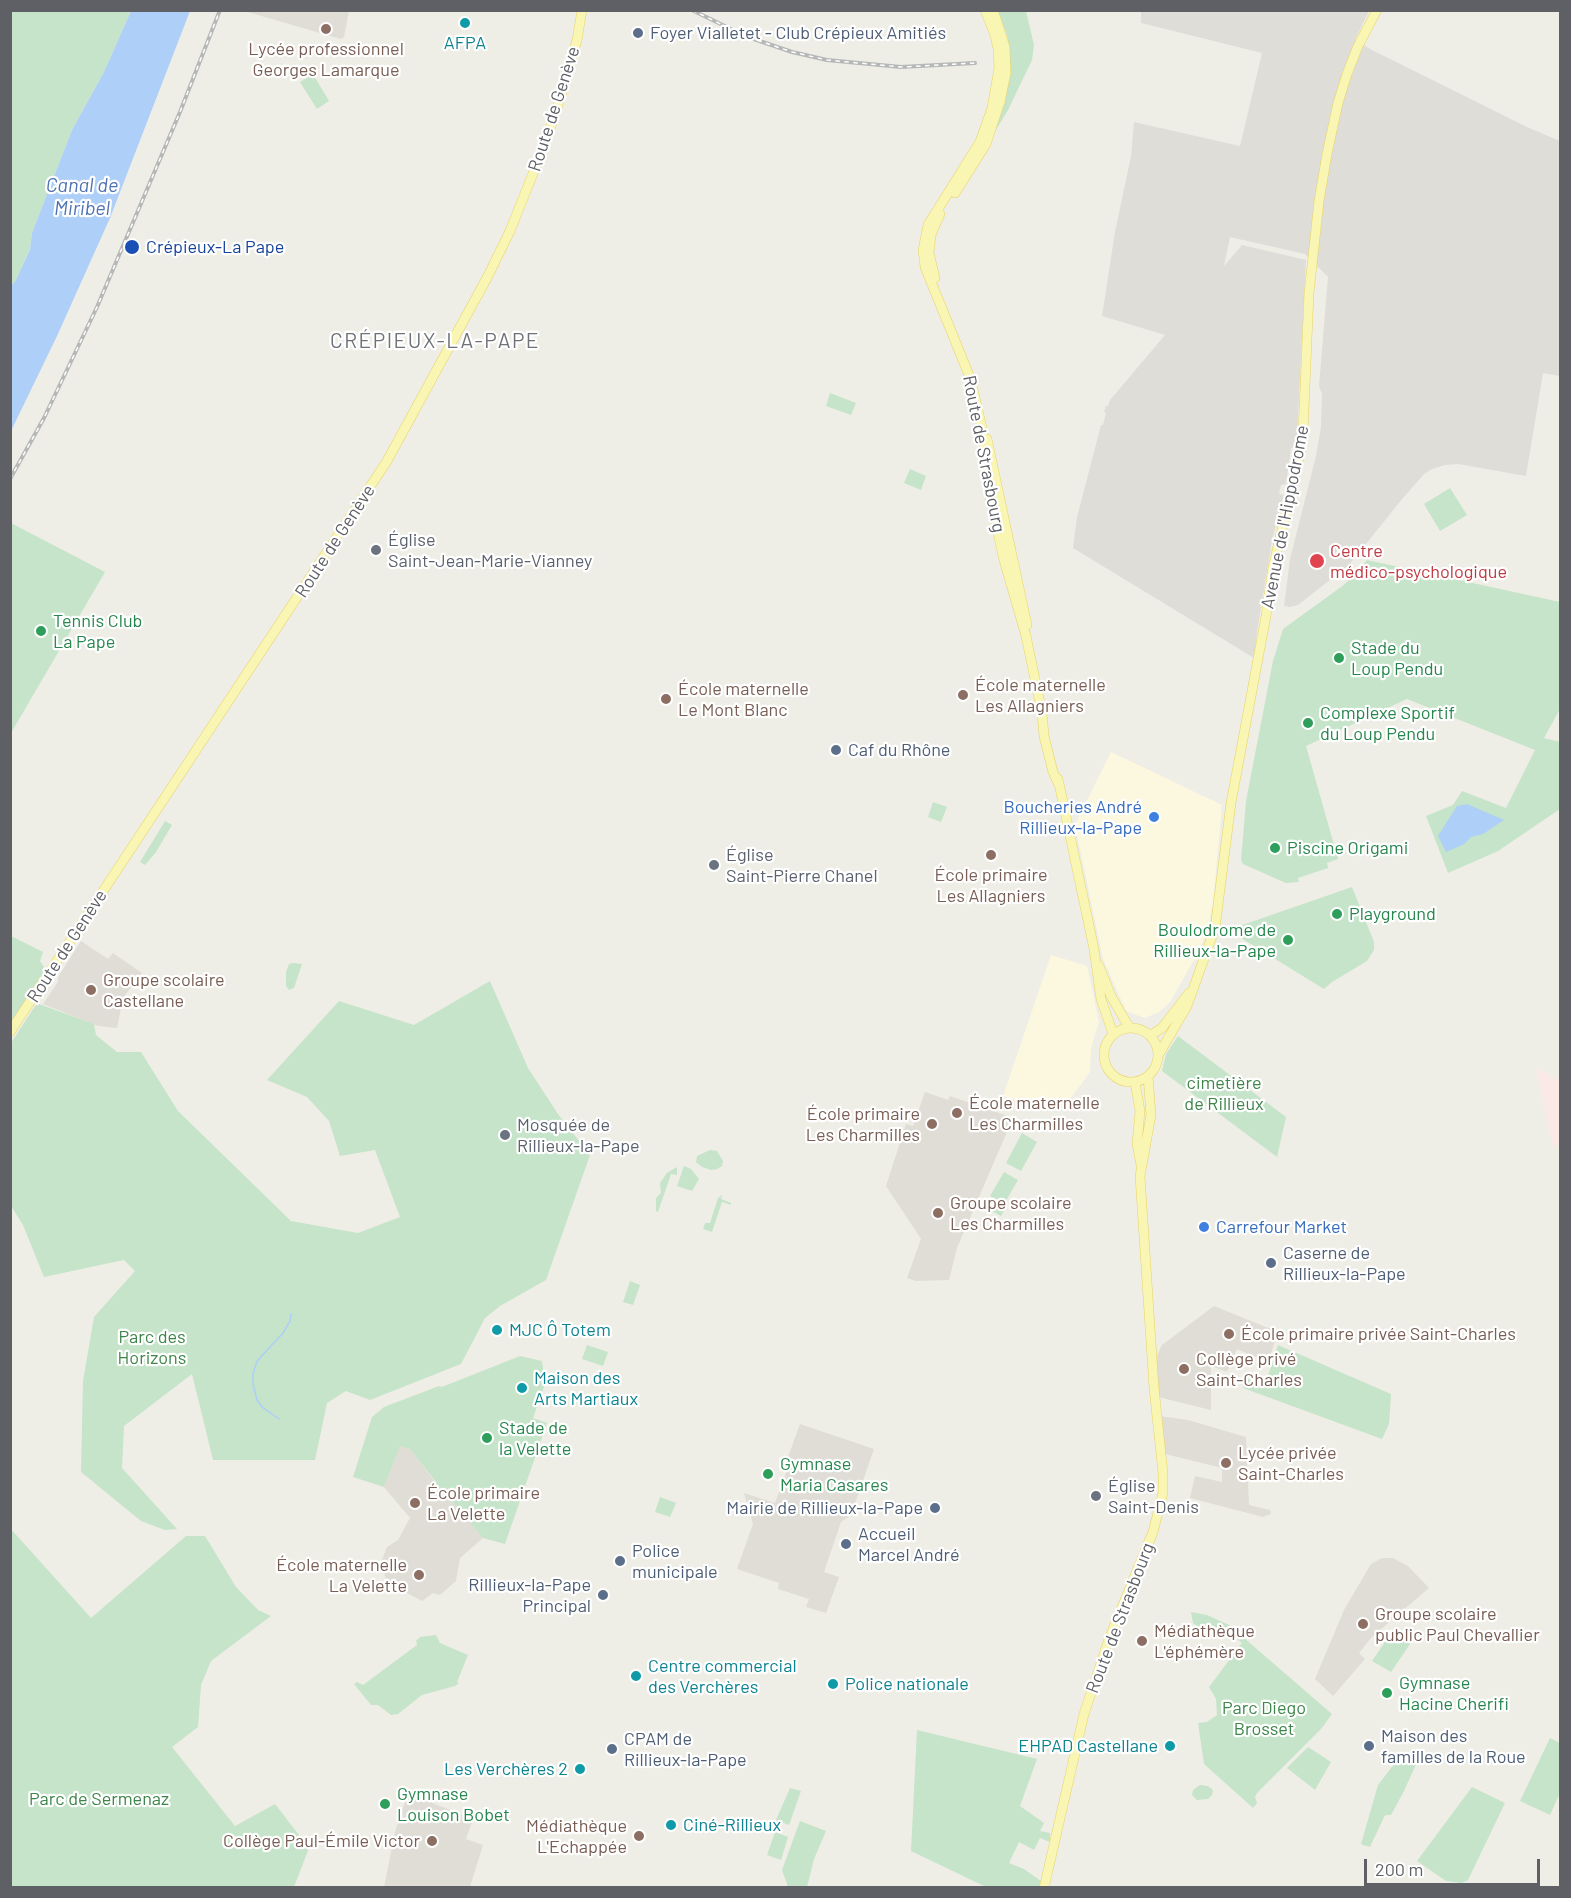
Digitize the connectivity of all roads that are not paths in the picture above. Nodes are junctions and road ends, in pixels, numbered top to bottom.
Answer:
1 (582, 10) edge
2 (985, 10) edge
3 (993, 10) edge
4 (1377, 10) edge
5 (978, 153) junction
6 (958, 342) junction
7 (1026, 636) junction
8 (1094, 949) junction
9 (1191, 990) junction
10 (1129, 1027) junction
11 (10, 1032) edge
12 (1113, 1034) junction
13 (1151, 1035) junction
14 (1159, 1054) junction
15 (1148, 1076) junction
16 (1135, 1082) junction
17 (1141, 1166) junction
18 (1044, 1887) edge

1 - 11 main road, Route de Genève
2 - 5 main road, Route de Strasbourg
3 - 5 main road, Route de Strasbourg
4 - 9 main road, Avenue de l'Hippodrome
5 - 6 main road, Route de Strasbourg
6 - 7 main road, Route de Strasbourg
6 - 7 main road, Route de Strasbourg
7 - 8 main road, Route de Strasbourg
8 - 10 main road, Route de Strasbourg
8 - 12 main road, Route de Strasbourg
9 - 13 main road, Avenue de l'Hippodrome
9 - 14 main road, Avenue de l'Hippodrome
10 - 12 main road
10 - 13 main road
12 - 16 main road
13 - 14 main road
14 - 15 main road
15 - 16 main road
15 - 17 main road, Route de Strasbourg
16 - 17 main road, Route de Strasbourg
17 - 18 main road, Route de Strasbourg

